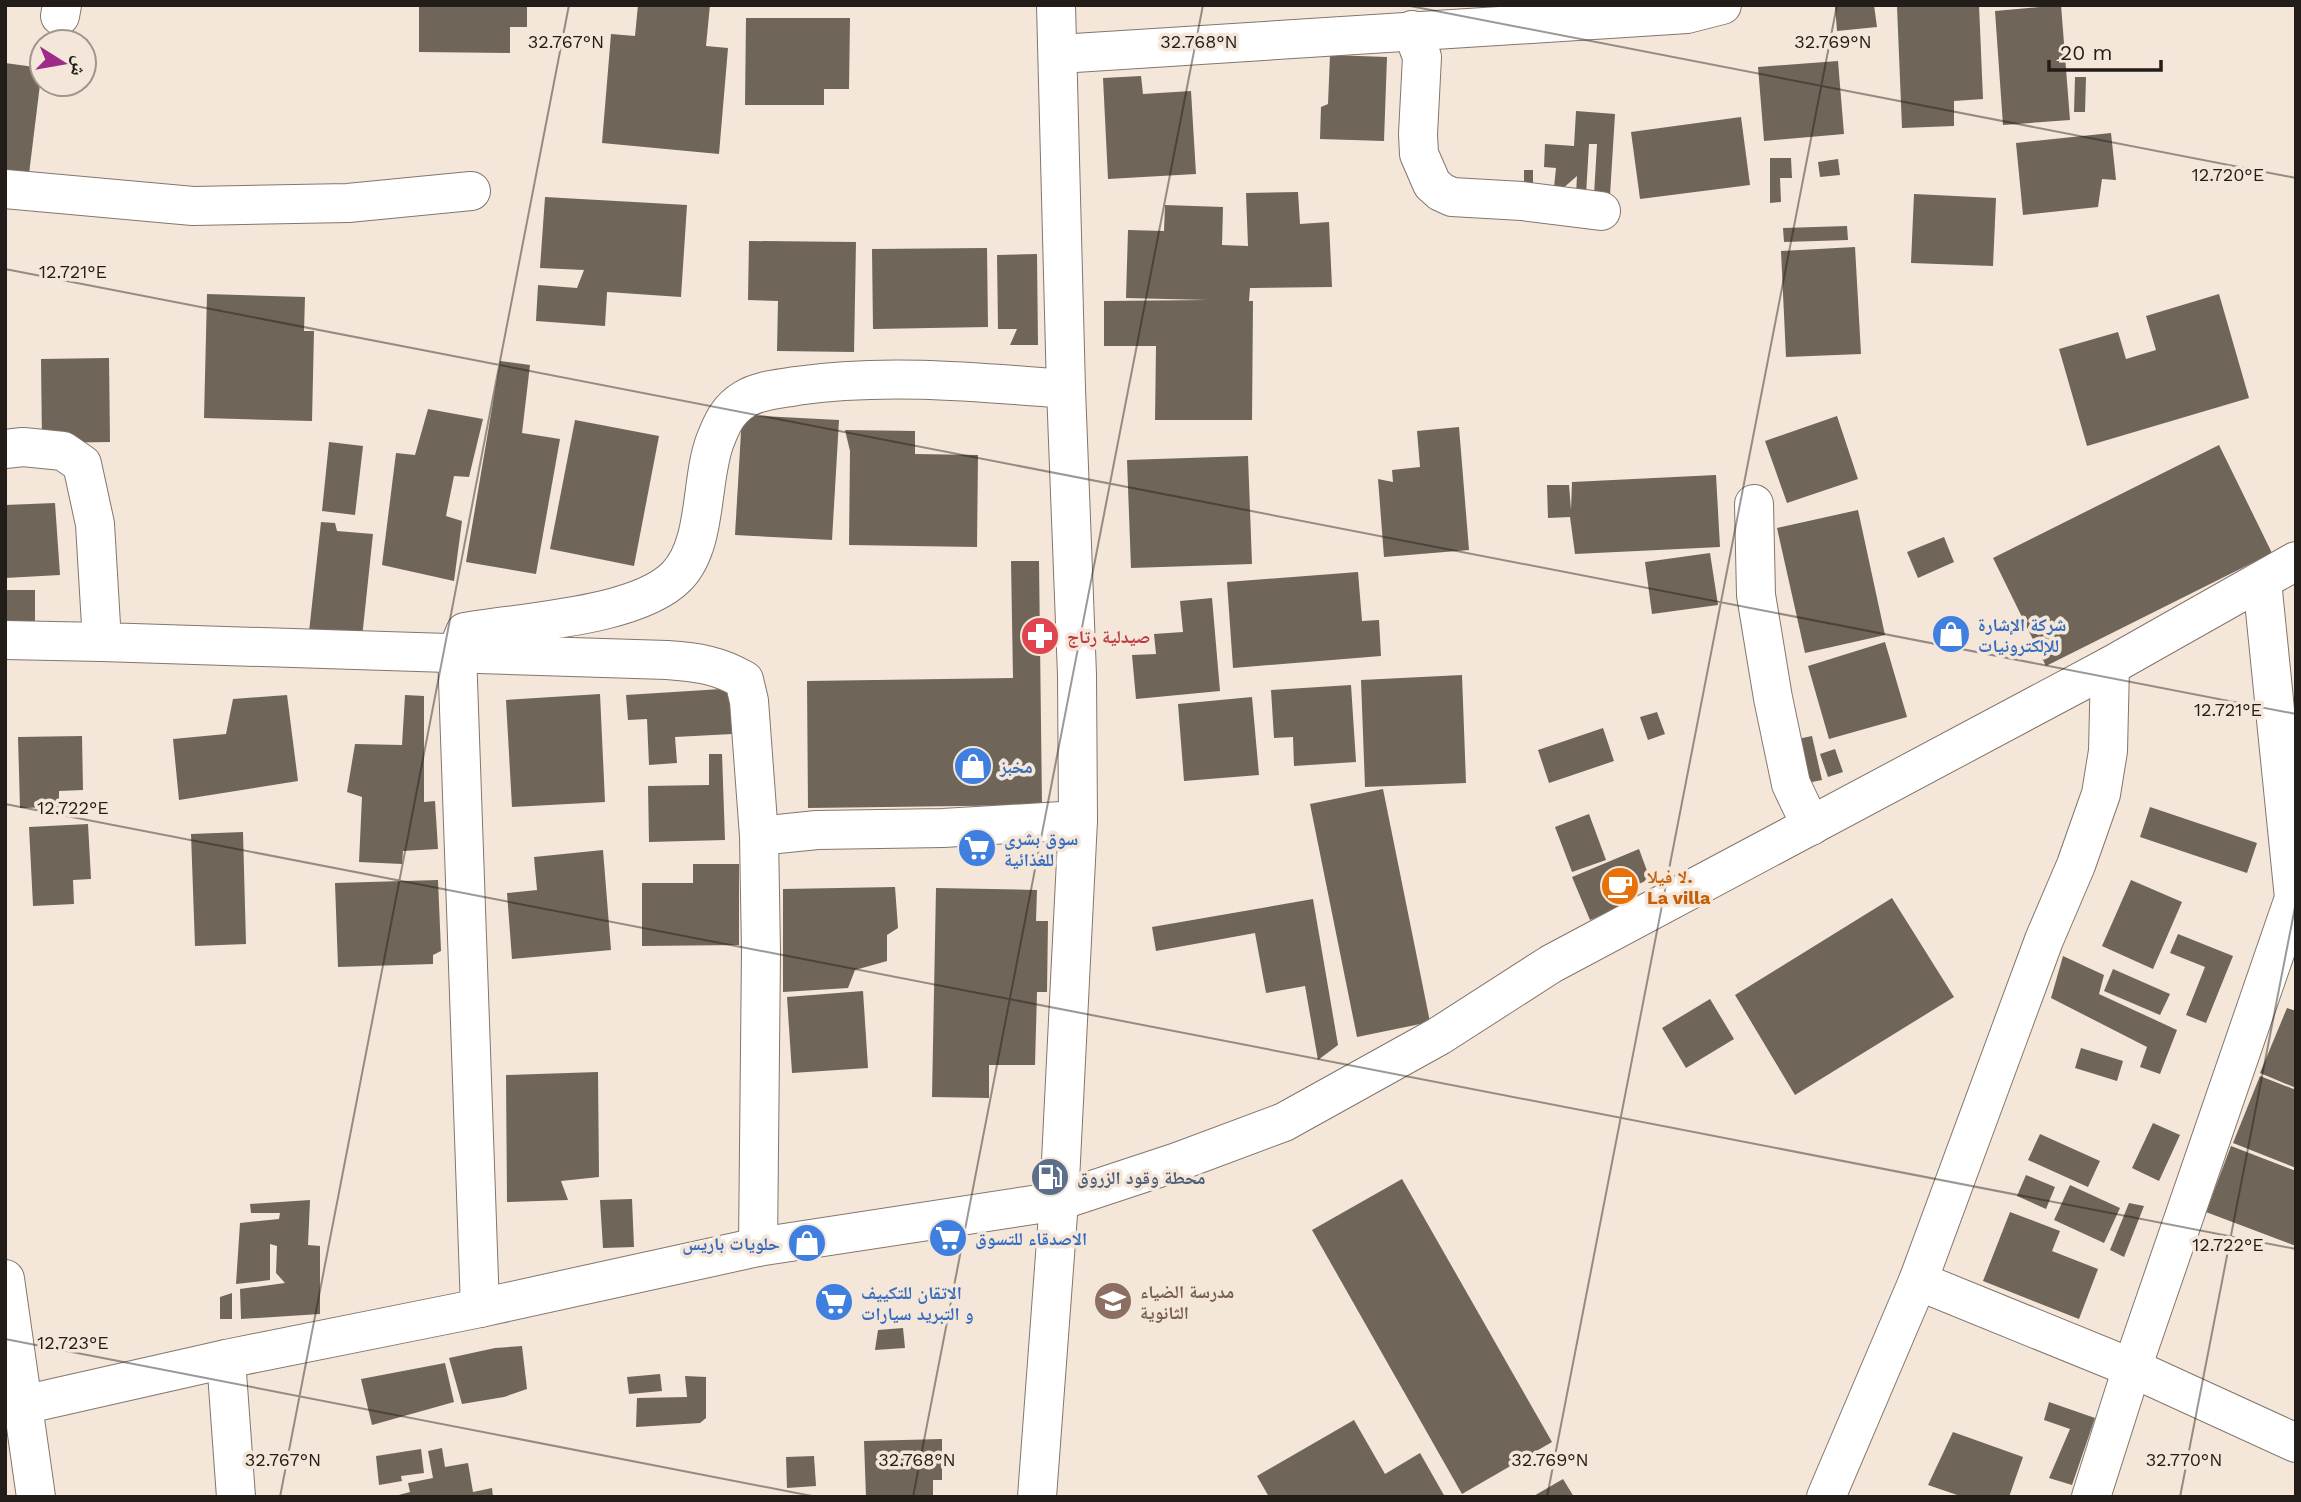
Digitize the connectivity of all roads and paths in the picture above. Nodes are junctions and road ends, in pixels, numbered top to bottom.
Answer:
1 (1056, 5) edge
2 (1698, 8) edge
3 (1412, 30) junction
4 (1059, 54) junction
5 (5, 189) edge
6 (471, 191) dead end
7 (1601, 211) dead end
8 (1066, 389) junction
9 (5, 449) edge
10 (1754, 504) dead end
11 (2296, 561) edge
12 (2262, 582) junction
13 (5, 640) edge
14 (102, 642) junction
15 (457, 652) junction
16 (2110, 666) junction
17 (1078, 820) junction
18 (1811, 825) junction
19 (759, 836) junction
20 (2295, 898) edge
21 (1059, 1201) junction
22 (758, 1247) junction
23 (5, 1279) edge
24 (1918, 1280) junction
25 (480, 1308) junction
26 (226, 1359) junction
27 (2132, 1368) junction
28 (14, 1407) edge
29 (2296, 1443) edge
30 (36, 1497) edge
31 (236, 1497) edge
32 (1037, 1497) edge
33 (1826, 1497) edge
34 (2091, 1497) edge

1 - 4 street
2 - 3 street
3 - 4 street
3 - 7 street
4 - 8 street
5 - 6 street
8 - 15 street
8 - 17 street
9 - 14 street
10 - 18 street
11 - 12 street
12 - 16 street
12 - 20 street
13 - 14 street
14 - 15 street
15 - 19 street
15 - 25 street
16 - 18 street
16 - 24 street
17 - 19 street
17 - 21 street
18 - 21 street
19 - 22 street
20 - 27 street
21 - 22 street
21 - 32 street
22 - 25 street
23 - 28 street
24 - 27 street
24 - 33 street
25 - 26 street
26 - 28 street
26 - 31 street
27 - 29 street
27 - 34 street
28 - 30 street

